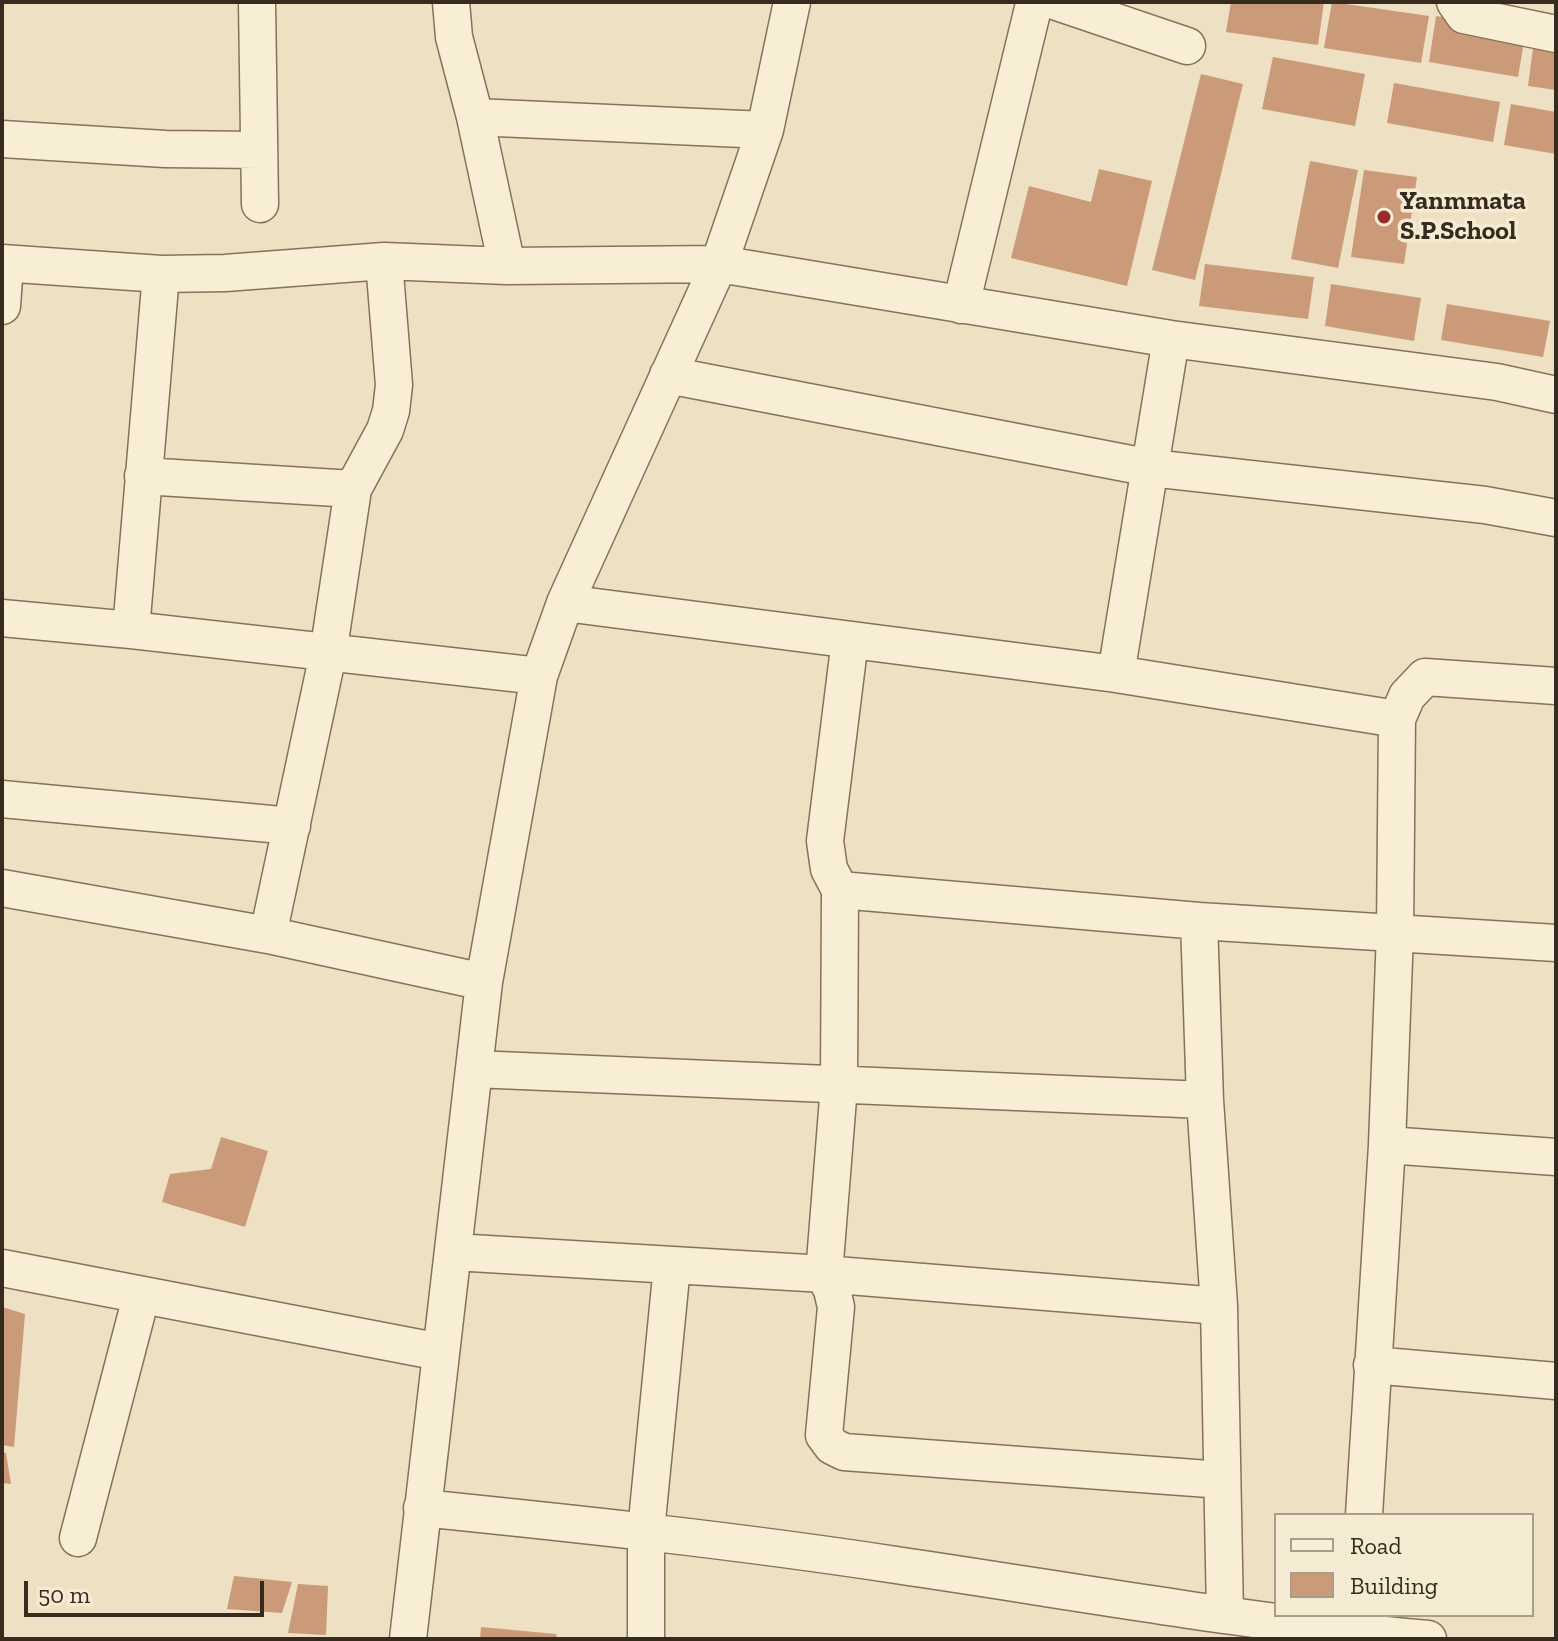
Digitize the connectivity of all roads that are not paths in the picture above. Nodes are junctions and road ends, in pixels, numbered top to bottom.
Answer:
1 (257, 2) edge
2 (451, 2) edge
3 (792, 2) edge
4 (1038, 2) edge
5 (1455, 2) edge
6 (1556, 34) edge
7 (1187, 46) dead end
8 (475, 117) junction
9 (765, 130) junction
10 (2, 139) edge
11 (259, 150) junction
12 (260, 204) dead end
13 (384, 261) junction
14 (3, 263) edge
15 (719, 264) junction
16 (507, 266) junction
17 (161, 274) junction
18 (961, 305) junction
19 (2, 306) edge
20 (1171, 339) junction
21 (668, 375) junction
22 (1556, 395) edge
23 (1151, 468) junction
24 (143, 476) junction
25 (353, 489) junction
26 (1556, 518) edge
27 (565, 603) junction
28 (2, 618) edge
29 (131, 630) junction
30 (850, 640) junction
31 (328, 654) junction
32 (1116, 674) junction
33 (539, 676) junction
34 (1556, 686) edge
35 (1397, 719) junction
36 (2, 799) edge
37 (292, 826) junction
38 (2, 888) edge
39 (840, 890) junction
40 (1199, 921) junction
41 (1395, 933) junction
42 (268, 935) junction
43 (1556, 943) edge
44 (484, 982) junction
45 (474, 1069) junction
46 (839, 1086) junction
47 (1205, 1100) junction
48 (1387, 1145) junction
49 (1556, 1157) edge
50 (454, 1252) junction
51 (672, 1266) junction
52 (2, 1268) edge
53 (824, 1274) junction
54 (141, 1297) junction
55 (1219, 1306) junction
56 (440, 1352) junction
57 (1372, 1365) junction
58 (1556, 1381) edge
59 (1222, 1480) junction
60 (422, 1508) junction
61 (1364, 1513) edge
62 (646, 1531) junction
63 (78, 1538) dead end
64 (1225, 1615) junction
65 (1358, 1624) edge
66 (1283, 1631) edge
67 (408, 1639) edge
68 (646, 1639) edge
69 (1428, 1639) edge

1 - 11 street
2 - 8 street
3 - 9 street
4 - 7 street
4 - 18 street
5 - 6 street
8 - 9 street
8 - 16 street
9 - 15 street
10 - 11 street
11 - 12 street
13 - 16 street
13 - 17 street
13 - 25 street
14 - 17 street
14 - 19 street
15 - 16 street
15 - 18 street
15 - 21 street
17 - 24 street
18 - 20 street
20 - 22 street
20 - 23 street
21 - 23 street
21 - 27 street
23 - 26 street
23 - 32 street
24 - 25 street
24 - 29 street
25 - 31 street
27 - 30 street
27 - 33 street
28 - 29 street
29 - 31 street
30 - 32 street
30 - 39 street
31 - 33 street
31 - 37 street
32 - 35 street
33 - 44 street
34 - 35 street
35 - 41 street
36 - 37 street
37 - 42 street
38 - 42 street
39 - 40 street
39 - 46 street
40 - 41 street
40 - 47 street
41 - 43 street
41 - 48 street
42 - 44 street
44 - 45 street
45 - 46 street
45 - 50 street
46 - 47 street
46 - 53 street
47 - 55 street
48 - 49 street
48 - 57 street
50 - 51 street
50 - 56 street
51 - 53 street
51 - 62 street
52 - 54 street
53 - 55 street
53 - 59 street
54 - 56 street
54 - 63 street
55 - 59 street
56 - 60 street
57 - 58 street
57 - 61 street
59 - 64 street
60 - 62 street
60 - 67 street
62 - 64 street
62 - 68 street
64 - 66 street
65 - 66 street
65 - 69 street

